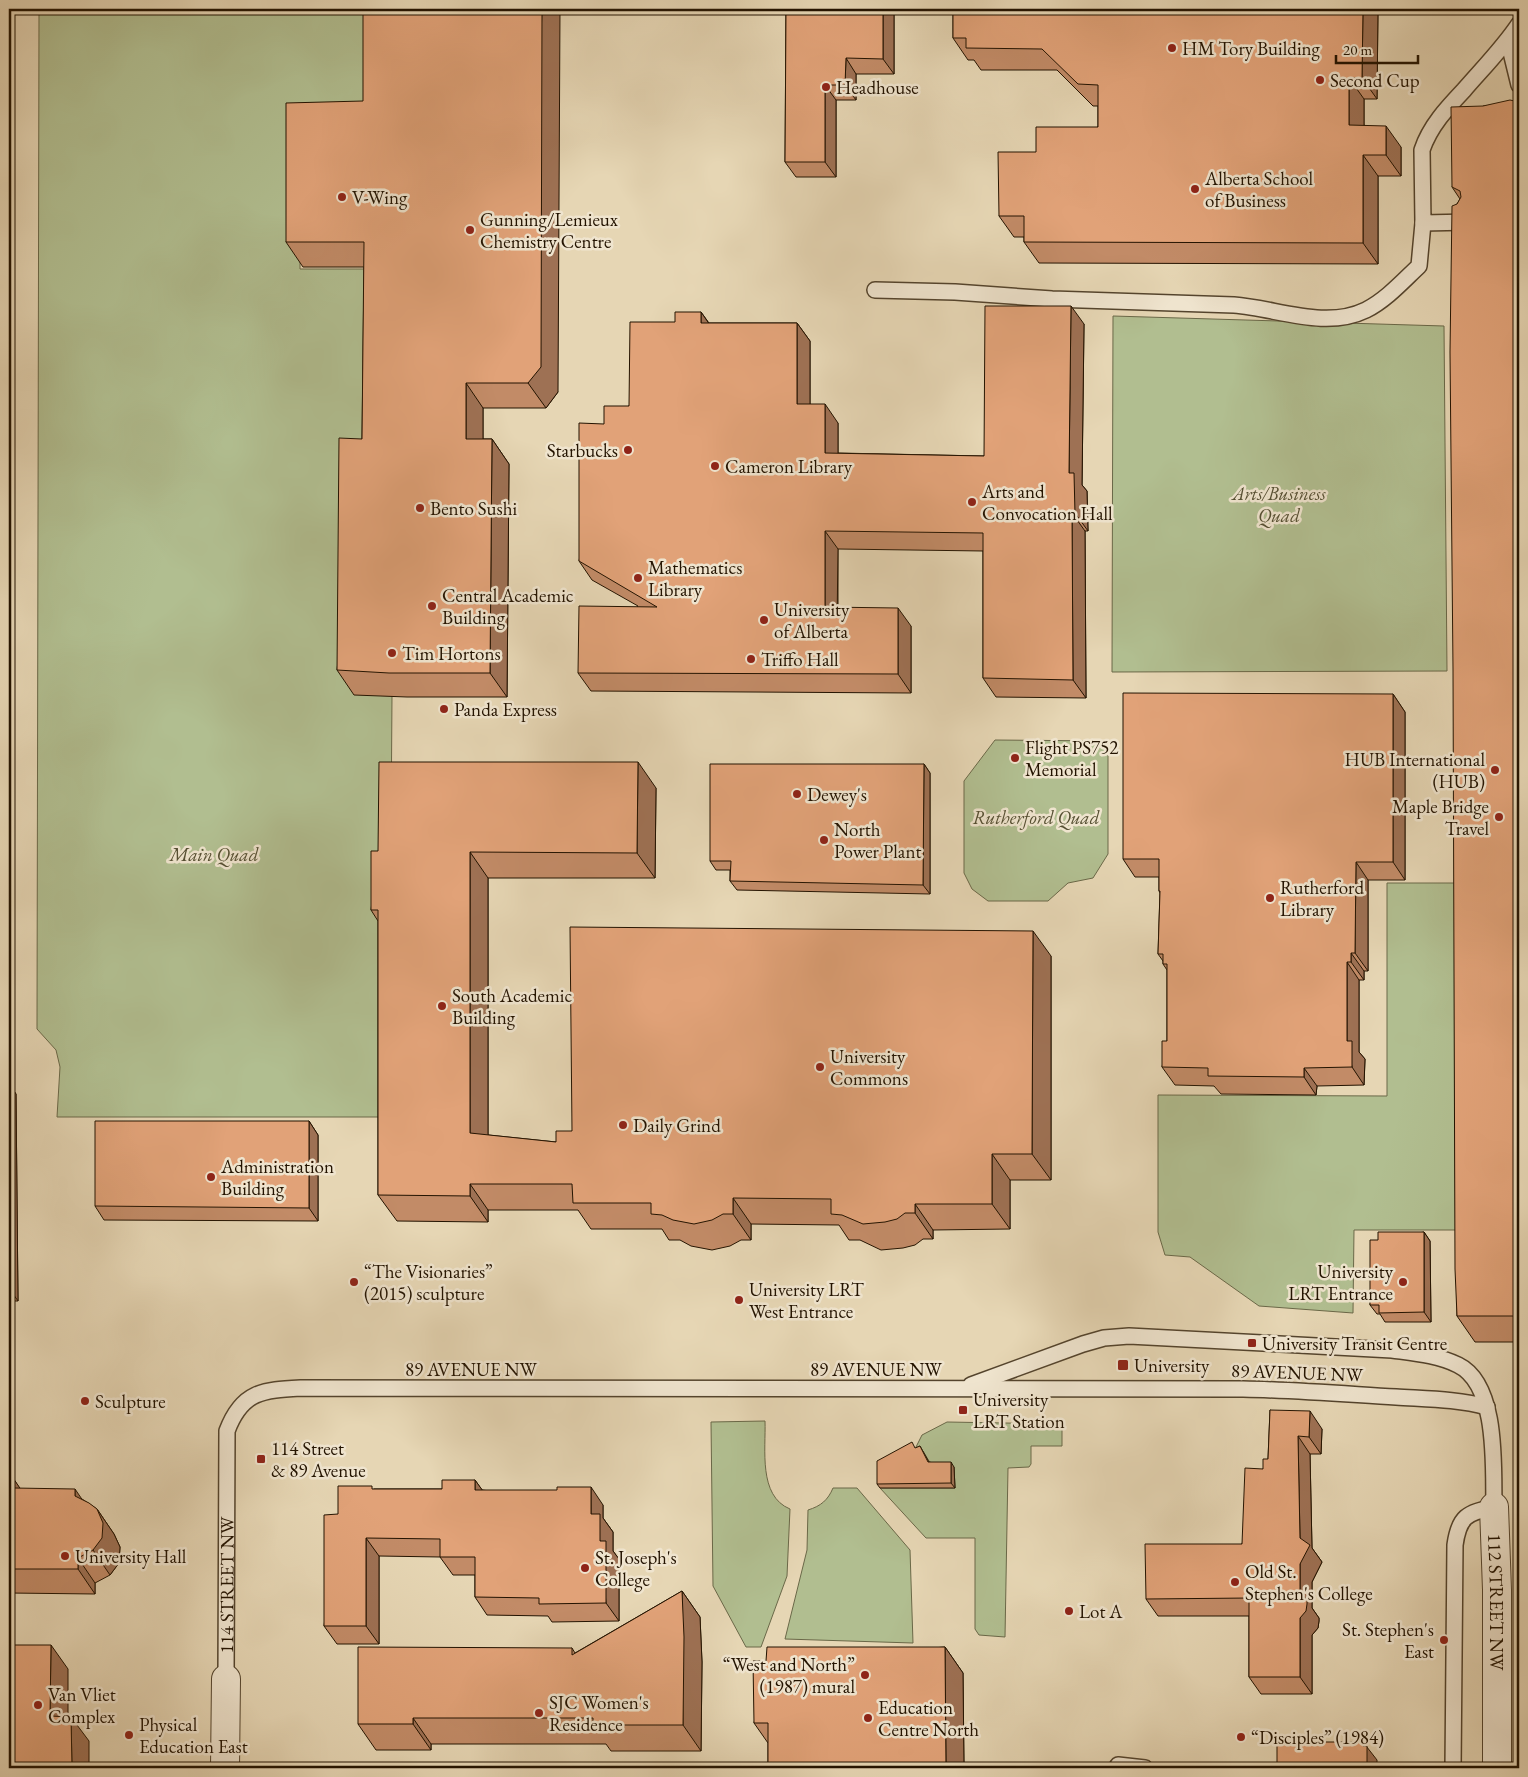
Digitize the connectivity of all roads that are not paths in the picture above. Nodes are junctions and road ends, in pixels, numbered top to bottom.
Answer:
1 (1519, 24) edge
2 (1508, 40) junction
3 (1519, 85) edge
4 (1470, 222) edge
5 (1423, 223) junction
6 (875, 290) dead end
7 (960, 1389) junction
8 (240, 1407) joint
9 (1487, 1407) junction
10 (1494, 1507) junction
11 (226, 1678) joint
12 (1118, 1765) dead end
13 (225, 1768) edge
14 (1145, 1768) edge
15 (1453, 1768) edge
16 (1498, 1768) edge

1 - 2 lane
2 - 3 lane
2 - 5 lane
4 - 5 lane
5 - 6 lane
7 - 8 lane, 89 AVENUE NW
7 - 9 lane, 89 AVENUE NW
7 - 9 lane
8 - 11 lane, 114 STREET NW
9 - 10 lane, 112 STREET NW
10 - 15 lane
10 - 16 street, 112 STREET NW
11 - 13 street, 114 STREET NW
12 - 14 lane

